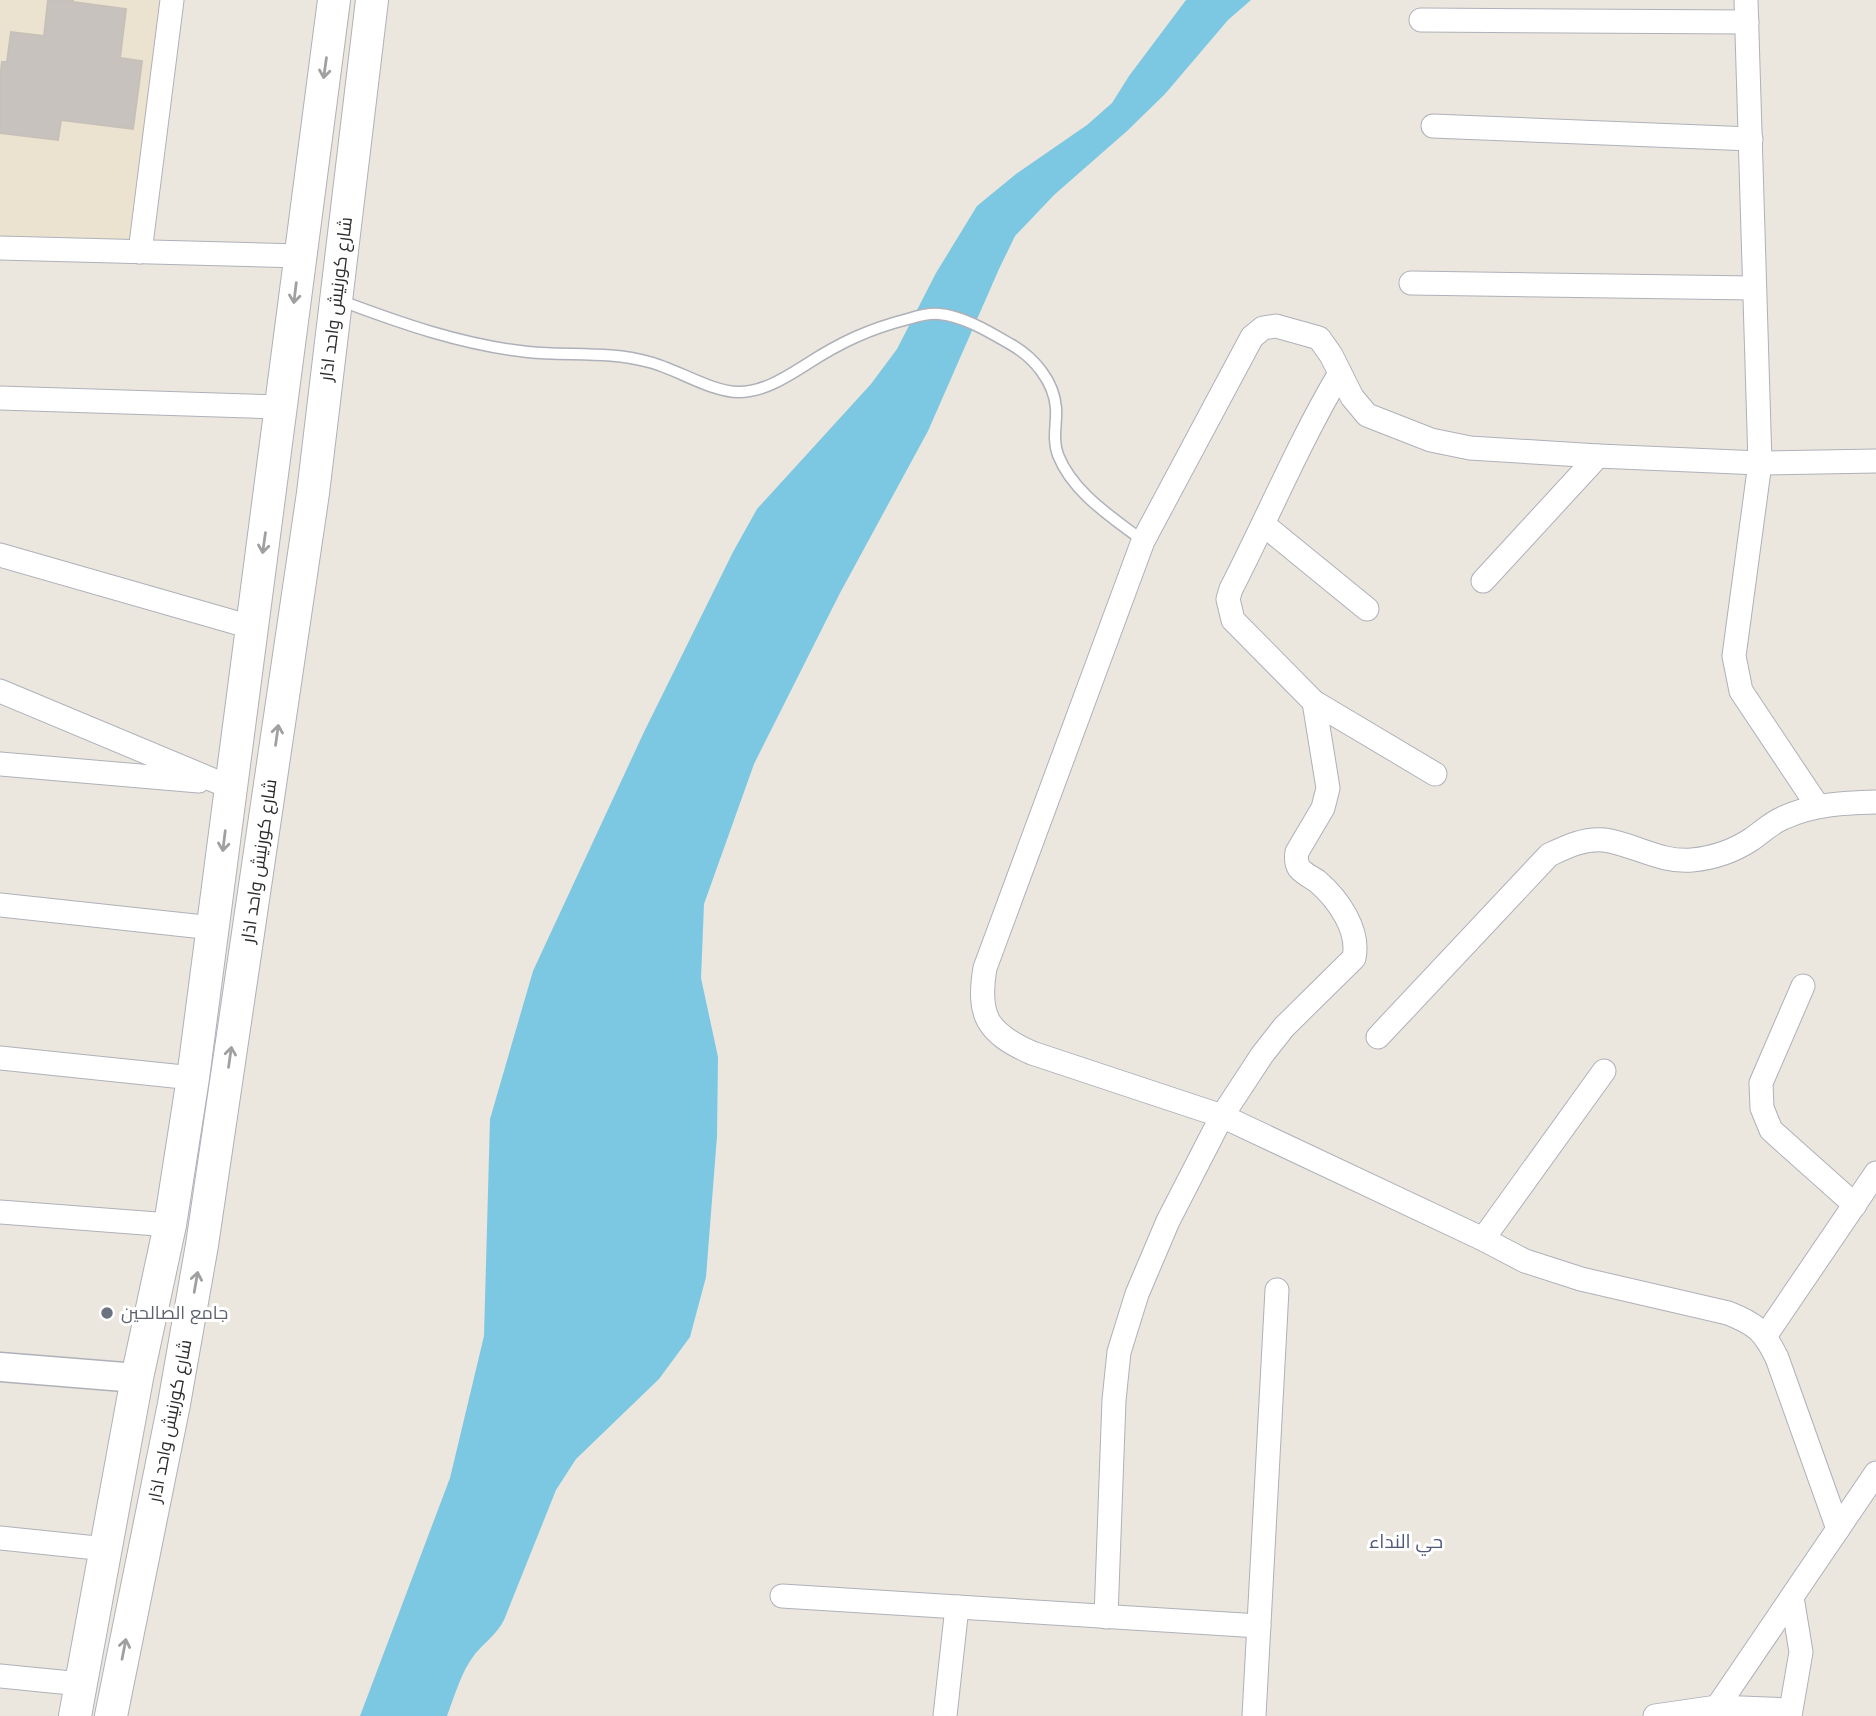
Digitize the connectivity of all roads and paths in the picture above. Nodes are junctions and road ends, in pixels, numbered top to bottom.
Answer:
1 (172, 0) edge
2 (334, 0) edge
3 (372, 0) edge
4 (1747, 11) edge
5 (1421, 20) dead end
6 (1433, 126) dead end
7 (1751, 139) junction
8 (0, 248) edge
9 (140, 252) junction
10 (300, 256) junction
11 (1411, 283) dead end
12 (1753, 288) junction
13 (336, 299) junction
14 (1340, 373) junction
15 (0, 398) edge
16 (280, 407) junction
17 (1598, 457) junction
18 (1876, 461) edge
19 (1760, 463) junction
20 (272, 487) junction
21 (313, 493) junction
22 (1264, 524) junction
23 (1143, 541) junction
24 (0, 555) edge
25 (1483, 581) dead end
26 (1367, 609) dead end
27 (251, 628) junction
28 (0, 691) edge
29 (1314, 702) junction
30 (0, 764) edge
31 (1435, 774) dead end
32 (225, 784) junction
33 (1876, 802) edge
34 (1817, 806) junction
35 (0, 905) edge
36 (213, 928) junction
37 (1802, 986) dead end
38 (1378, 1037) dead end
39 (0, 1058) edge
40 (1604, 1070) dead end
41 (193, 1078) junction
42 (1222, 1116) junction
43 (1876, 1173) edge
44 (1855, 1205) junction
45 (0, 1212) edge
46 (170, 1225) junction
47 (1483, 1239) junction
48 (1277, 1290) dead end
49 (1766, 1335) junction
50 (0, 1367) edge
51 (137, 1378) junction
52 (1876, 1473) edge
53 (1838, 1529) junction
54 (0, 1538) edge
55 (106, 1549) junction
56 (782, 1596) dead end
57 (1792, 1597) junction
58 (957, 1607) junction
59 (1106, 1617) junction
60 (1259, 1626) junction
61 (0, 1676) edge
62 (81, 1684) junction
63 (1714, 1712) edge
64 (1790, 1713) edge
65 (75, 1716) edge
66 (111, 1716) edge
67 (945, 1716) edge
68 (1254, 1716) edge
69 (1655, 1716) edge

1 - 9 street
2 -> 10 main road, شارع كورنيش واحد اذار
3 - 13 main road, شارع كورنيش واحد اذار
4 - 5 street
4 - 7 street
6 - 7 street
7 - 12 street
8 - 9 street
9 - 10 street
10 -> 16 main road, شارع كورنيش واحد اذار
11 - 12 street
12 - 19 street
13 - 21 main road, شارع كورنيش واحد اذار
13 - 23 lane
14 - 17 street
14 - 22 street
14 - 23 street
15 - 16 street
16 - 20 main road, شارع كورنيش واحد اذار
17 - 19 street
17 - 25 street
18 - 19 street
19 - 34 street
20 - 21 main road
20 -> 27 main road, شارع كورنيش واحد اذار
66 -> 21 main road, شارع كورنيش واحد اذار
22 - 26 street
22 - 29 street
23 - 42 street
24 - 27 street
27 - 32 main road, شارع كورنيش واحد اذار
28 - 32 street
29 - 31 street
29 - 42 street
30 - 32 street
32 -> 36 main road, شارع كورنيش واحد اذار
33 - 34 street
34 - 38 street
35 - 36 street
36 - 41 main road, شارع كورنيش واحد اذار
37 - 44 street
39 - 41 street
40 - 47 street
41 - 46 main road, شارع كورنيش واحد اذار
42 - 47 street
42 - 59 street
43 - 44 street
44 - 49 street
45 - 46 street
46 - 51 main road, شارع كورنيش واحد اذار
47 - 49 street
48 - 60 street
49 - 53 street
50 - 51 street
51 - 55 main road, شارع كورنيش واحد اذار
52 - 53 street
53 - 57 street
54 - 55 street
55 - 62 main road, شارع كورنيش واحد اذار
56 - 58 street
57 - 63 street
57 - 64 street
58 - 59 street
58 - 67 street
59 - 60 street
60 - 68 street
61 - 62 street
62 - 65 main road, شارع كورنيش واحد اذار
63 - 64 street
63 - 69 street

